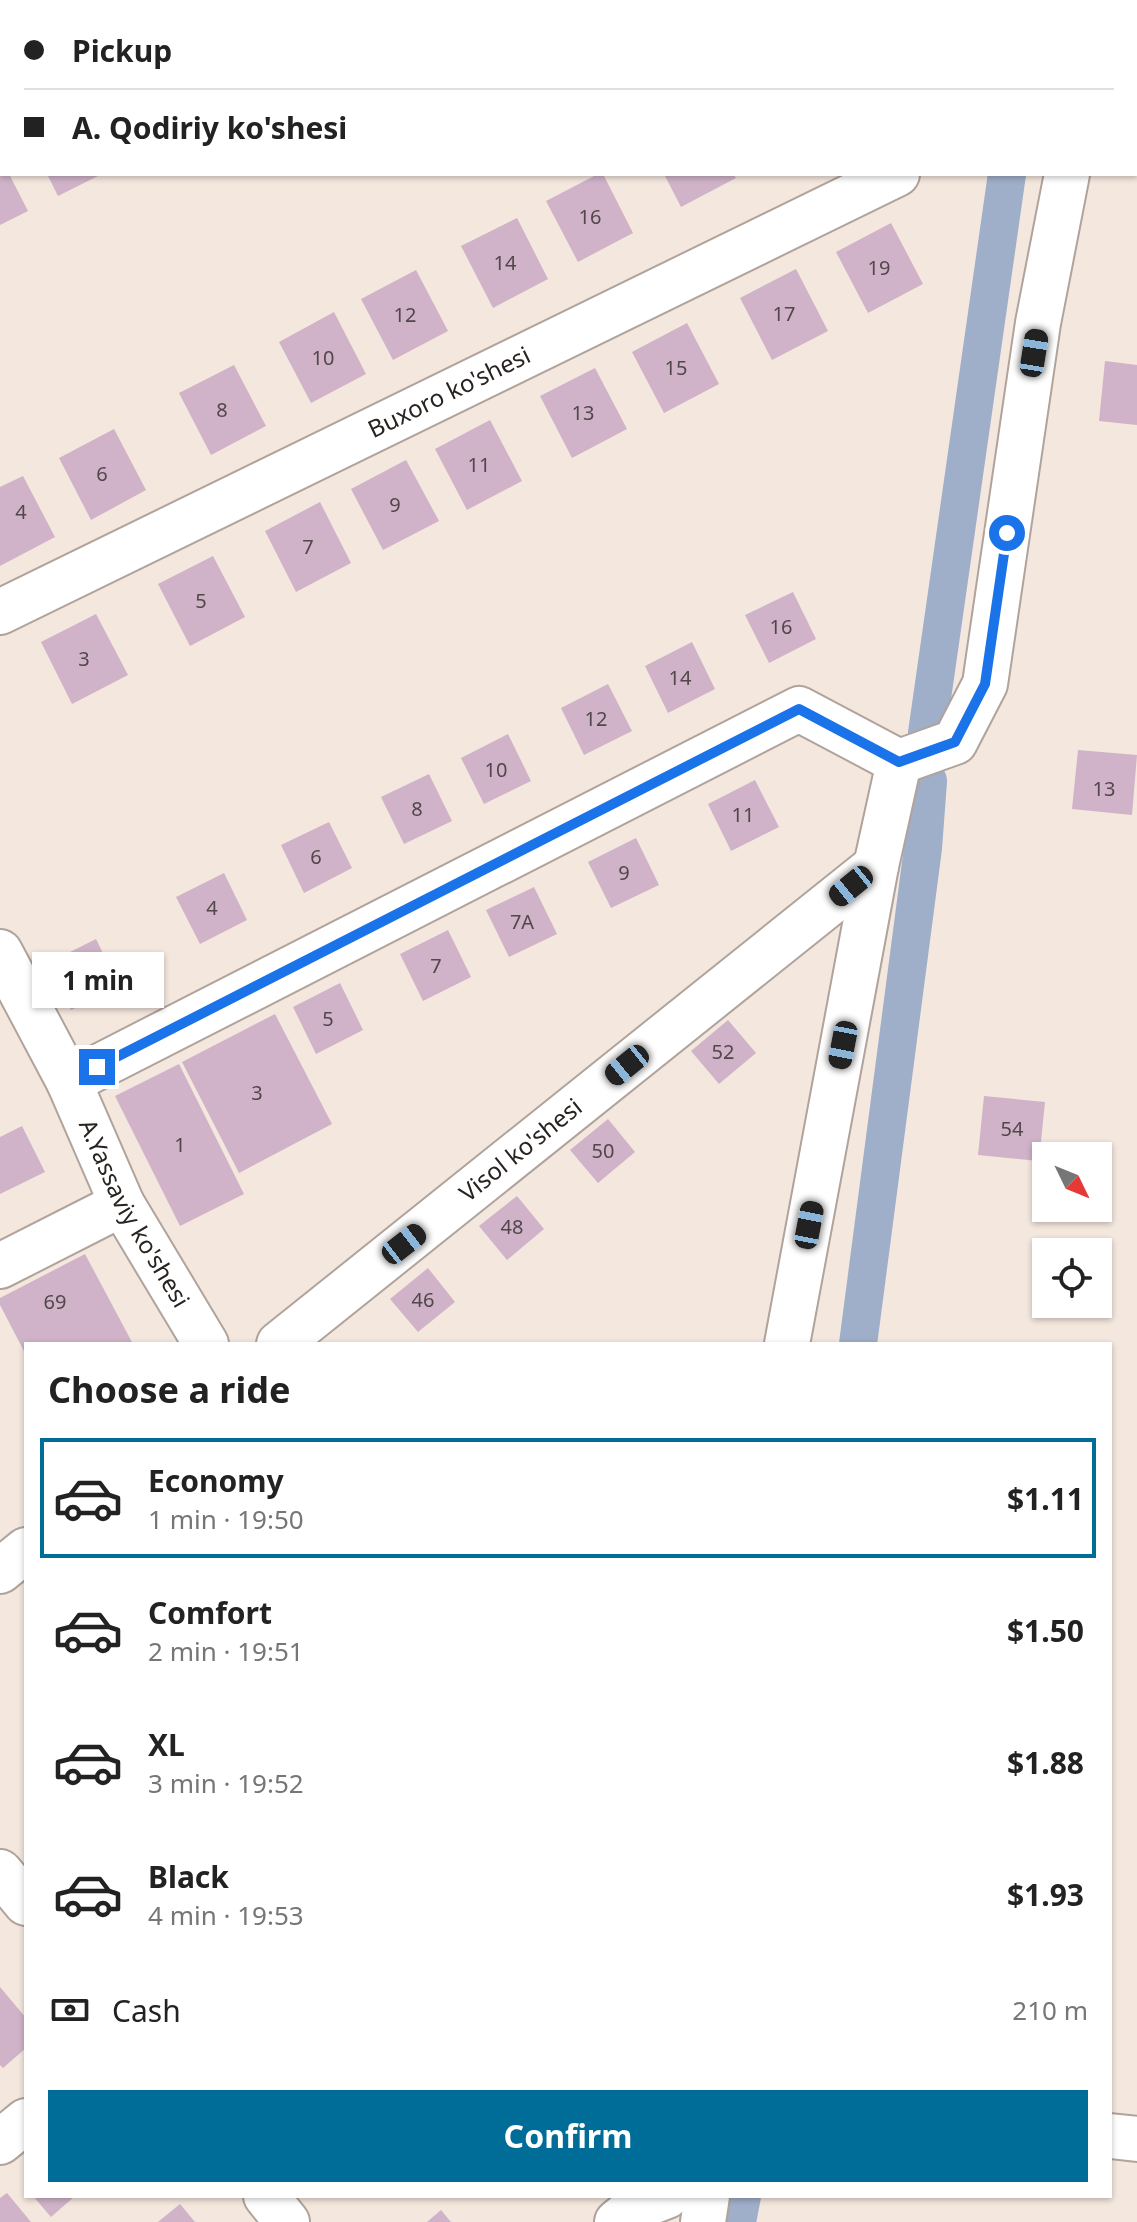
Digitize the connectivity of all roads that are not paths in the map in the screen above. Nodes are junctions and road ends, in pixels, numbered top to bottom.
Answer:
1 (893, 176) edge
2 (1067, 176) edge
3 (0, 612) edge
4 (899, 762) junction
5 (876, 866) junction
6 (0, 952) edge
7 (69, 1082) junction
8 (122, 1204) junction
9 (0, 1266) edge
10 (205, 1342) edge
11 (281, 1342) edge
12 (787, 1342) edge
13 (24, 1552) edge
14 (0, 1571) edge
15 (0, 1872) edge
16 (24, 1901) edge
17 (24, 2123) edge
18 (1112, 2136) edge
19 (1137, 2139) edge
20 (0, 2142) edge
21 (268, 2198) edge
22 (662, 2198) edge
23 (707, 2198) edge
24 (287, 2222) edge
25 (617, 2222) edge
26 (703, 2222) edge

1 - 3 street, Buxoro ko'shesi
2 - 4 street
4 - 5 street
4 - 7 street
5 - 11 street, Visol ko'shesi
5 - 12 street
6 - 7 street, A.Yassaviy ko'shesi
7 - 8 street, A.Yassaviy ko'shesi
8 - 9 street
8 - 10 street, A.Yassaviy ko'shesi
13 - 14 street
15 - 16 street
17 - 20 street
18 - 19 street
21 - 24 street
22 - 25 street
23 - 26 street

